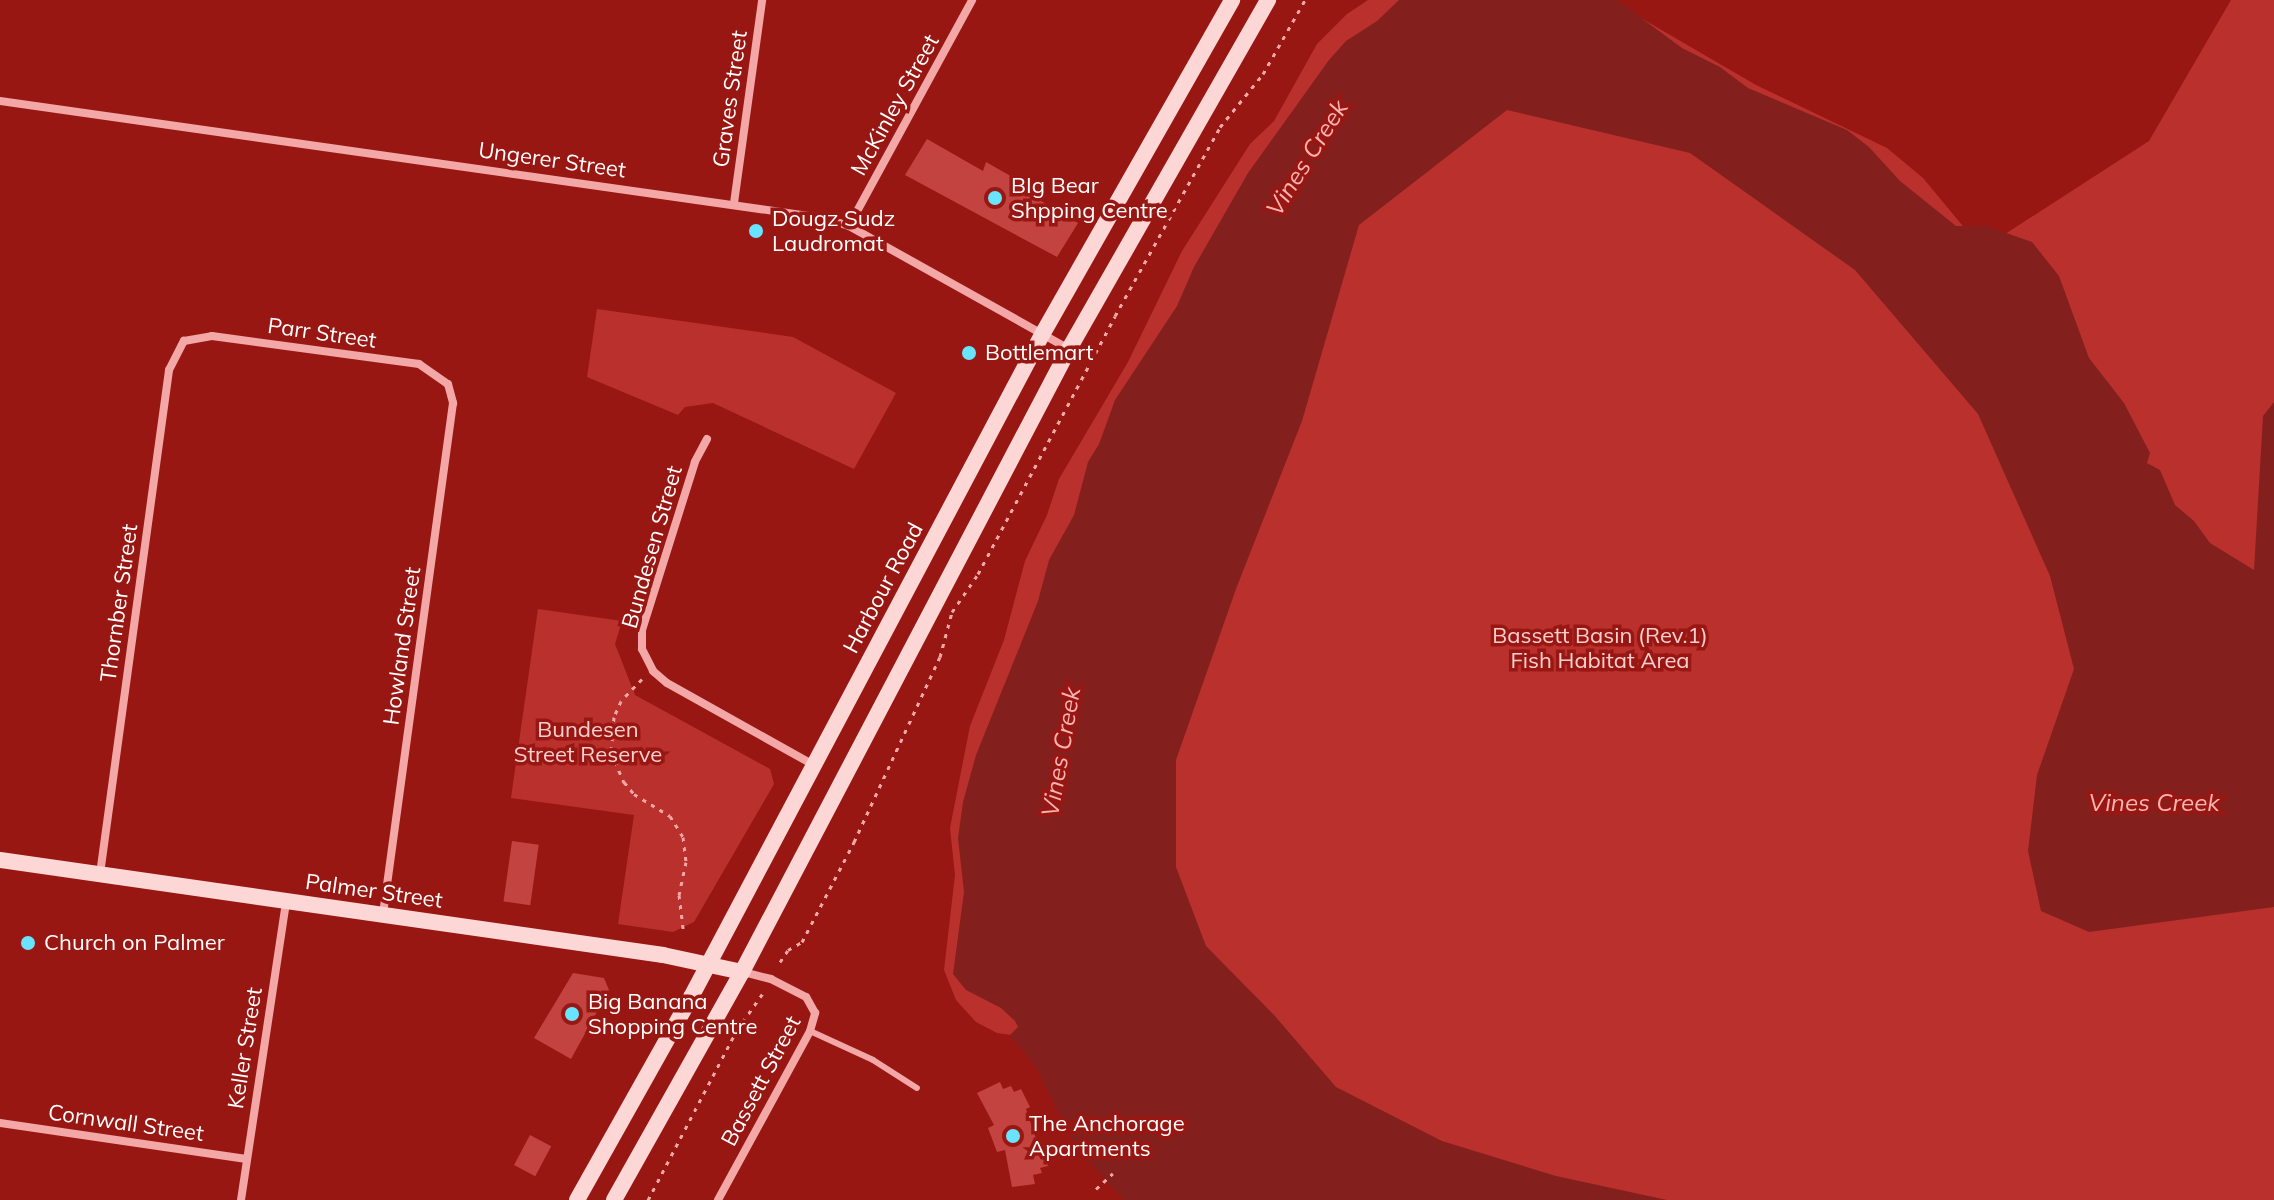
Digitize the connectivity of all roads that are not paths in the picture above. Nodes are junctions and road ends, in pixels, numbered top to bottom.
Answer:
1 (762, 0) edge
2 (972, 0) edge
3 (1232, 0) edge
4 (1268, 0) edge
5 (0, 101) edge
6 (734, 203) junction
7 (849, 226) junction
8 (1043, 333) junction
9 (184, 341) joint
10 (1069, 349) junction
11 (448, 384) joint
12 (707, 439) dead end
13 (814, 765) junction
14 (0, 860) edge
15 (100, 874) junction
16 (286, 901) junction
17 (383, 914) junction
18 (707, 964) junction
19 (742, 972) junction
20 (810, 1031) junction
21 (917, 1088) dead end
22 (0, 1123) edge
23 (246, 1159) junction
24 (241, 1200) edge
25 (577, 1200) edge
26 (614, 1200) edge
27 (718, 1200) edge

1 - 6 street, Graves Street
2 - 7 street, McKinley Street
3 - 8 main road, Harbour Road
4 - 10 main road
5 - 6 street, Ungerer Street
6 - 7 street, Ungerer Street
7 - 8 street, Ungerer Street
8 - 10 street, Ungerer Street
8 - 13 main road, Harbour Road
9 - 11 street, Parr Street
9 - 15 street, Thornber Street
10 - 19 main road
11 - 17 street, Howland Street
12 - 13 street, Bundesen Street
13 - 18 main road, Harbour Road
14 - 15 main road, Palmer Street
15 - 16 main road, Palmer Street
16 - 17 main road, Palmer Street
16 - 23 street, Keller Street
17 - 18 main road, Palmer Street
18 - 19 main road, Palmer Street
18 - 25 main road, Harbour Road
19 - 20 street, Bassett Street
19 - 26 main road
20 - 21 lane
20 - 27 street, Bassett Street
22 - 23 street, Cornwall Street
23 - 24 street, Keller Street

